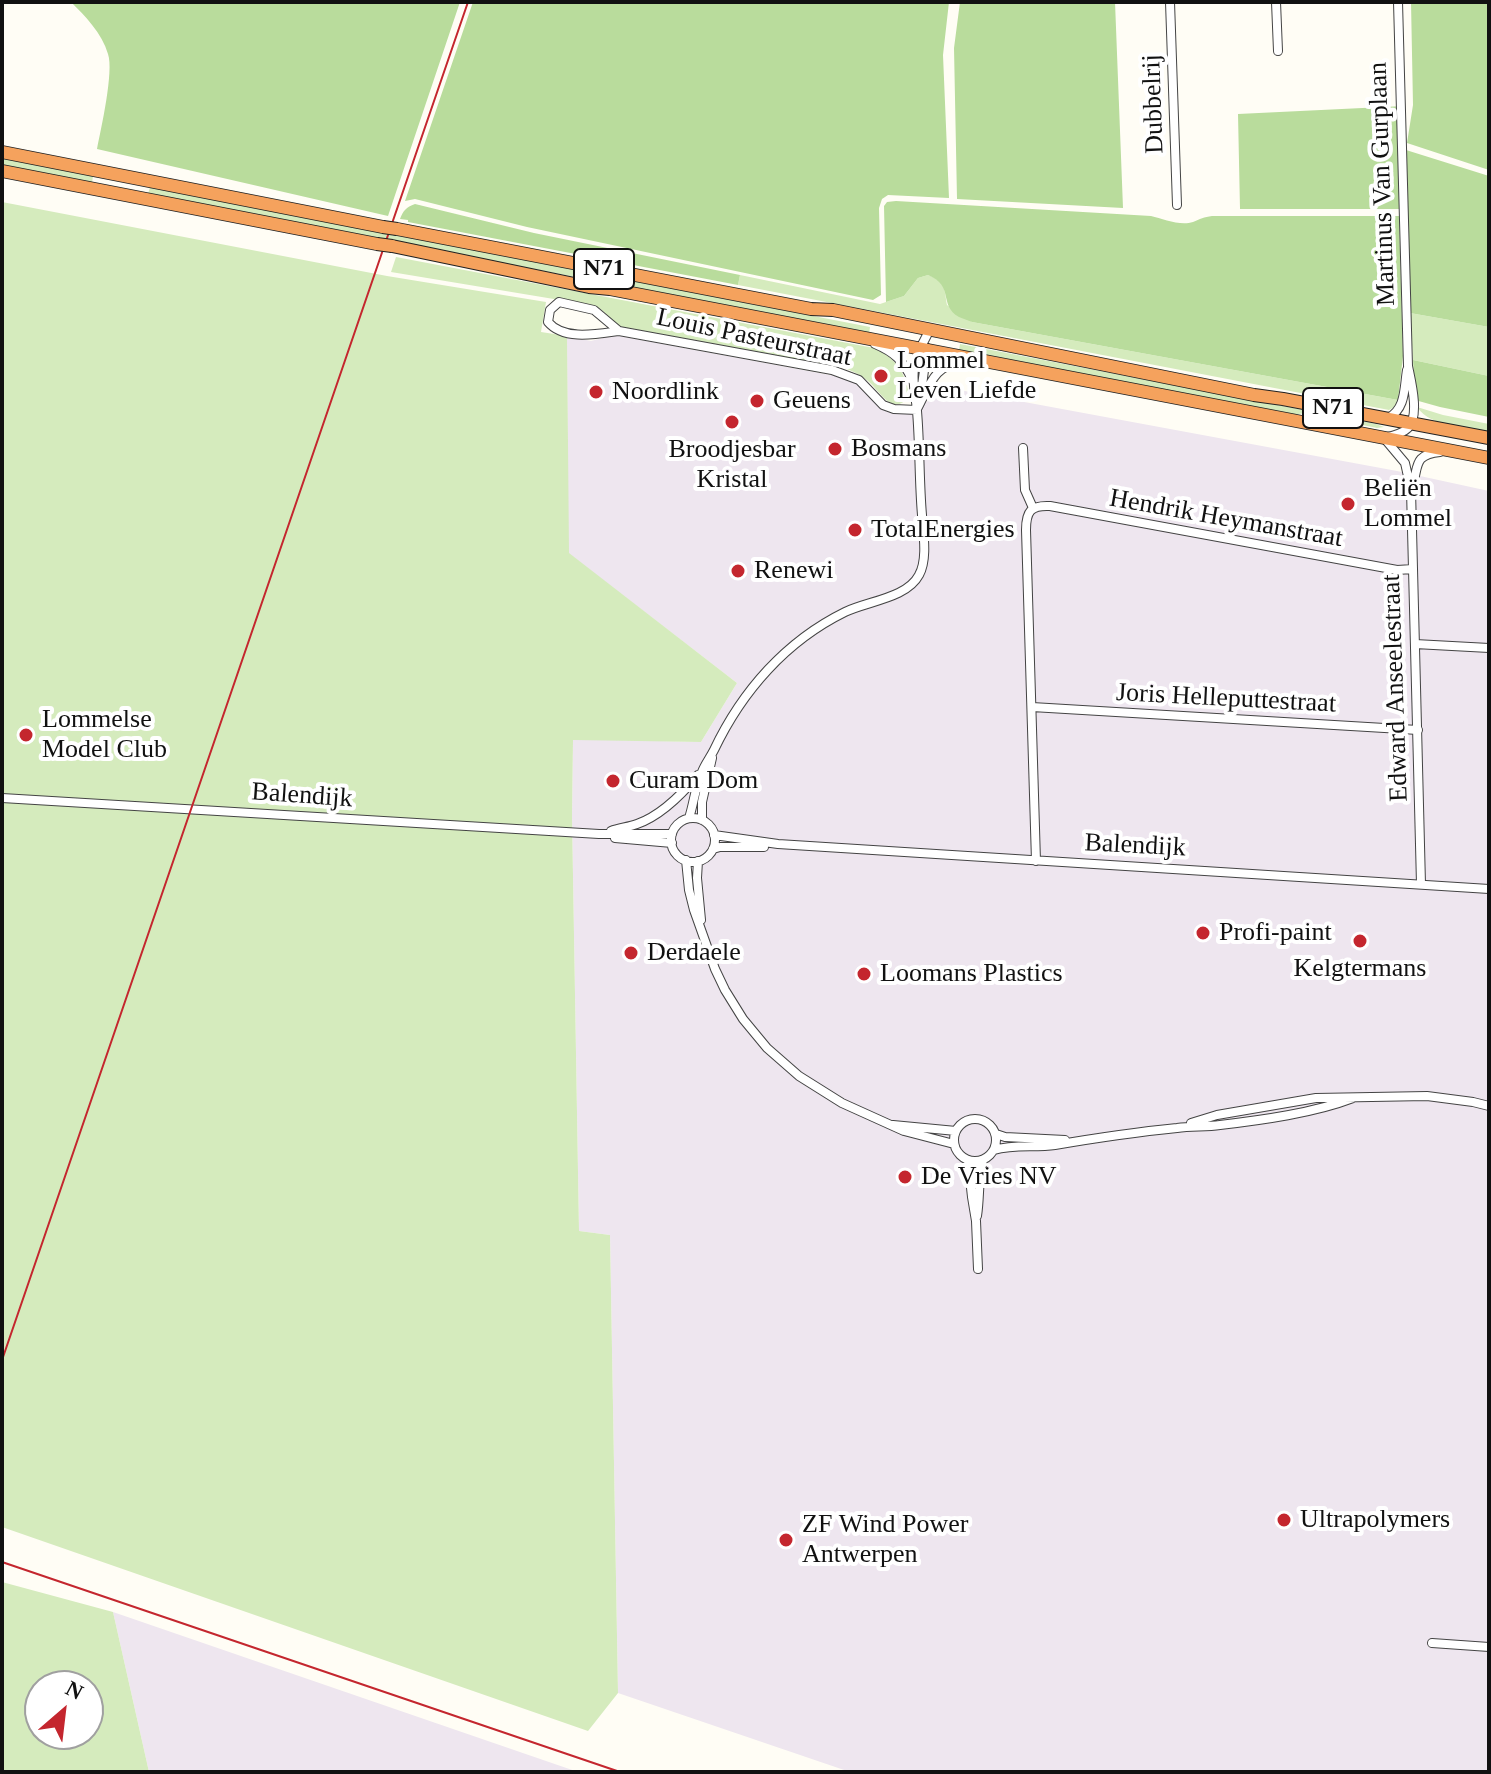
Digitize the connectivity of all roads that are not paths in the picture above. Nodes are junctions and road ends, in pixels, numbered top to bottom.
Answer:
1 (1170, 2) edge
2 (1276, 2) edge
3 (1398, 2) edge
4 (1278, 51) dead end
5 (2, 152) edge
6 (2, 171) edge
7 (1177, 205) dead end
8 (811, 309) junction
9 (619, 331) junction
10 (927, 335) junction
11 (856, 336) junction
12 (924, 349) junction
13 (1073, 360) junction
14 (1006, 365) junction
15 (1408, 366) junction
16 (913, 382) junction
17 (1414, 405) junction
18 (917, 410) junction
19 (1388, 418) junction
20 (1412, 423) junction
21 (1433, 427) junction
22 (1384, 438) junction
23 (1489, 438) edge
24 (1023, 448) dead end
25 (1449, 450) junction
26 (1489, 458) edge
27 (1411, 490) junction
28 (1033, 508) junction
29 (1413, 569) junction
30 (1415, 644) junction
31 (1489, 648) edge
32 (1032, 707) junction
33 (1418, 730) junction
34 (713, 753) junction
35 (703, 768) junction
36 (2, 798) edge
37 (689, 818) junction
38 (702, 820) junction
39 (599, 834) junction
40 (714, 835) junction
41 (672, 838) junction
42 (778, 844) junction
43 (713, 849) junction
44 (686, 860) junction
45 (698, 861) junction
46 (1036, 861) junction
47 (1421, 884) junction
48 (1489, 889) edge
49 (702, 929) junction
50 (1353, 1098) junction
51 (1489, 1106) edge
52 (1266, 1107) junction
53 (1268, 1117) junction
54 (893, 1125) junction
55 (1179, 1127) junction
56 (956, 1131) junction
57 (996, 1134) junction
58 (1073, 1141) junction
59 (954, 1144) junction
60 (994, 1150) junction
61 (968, 1160) junction
62 (983, 1160) junction
63 (976, 1221) junction
64 (978, 1269) dead end
65 (1432, 1643) dead end
66 (1489, 1647) edge

1 - 7 street, Dubbelrij
2 - 4 street
3 - 15 street, Martinus Van Gurplaan
5 - 8 highway, N71, bridge
6 - 11 highway, N71, bridge
8 - 10 highway, N71
8 - 13 highway, N71
9 - 9 street, Louis Pasteurstraat
9 - 18 street, Louis Pasteurstraat
10 - 12 street
10 - 13 highway, N71
11 - 12 highway, N71
11 - 16 street
12 - 14 highway, N71
12 - 16 street
12 - 18 street
13 - 19 highway, N71
14 - 18 street
14 - 22 highway, N71
15 - 17 street, Martinus Van Gurplaan
15 - 19 street, Martinus Van Gurplaan
16 - 18 street
17 - 20 street, Martinus Van Gurplaan
17 - 21 street
18 - 34 street
19 - 20 highway, N71
20 - 21 highway, N71
20 - 22 street
21 - 23 highway, N71
22 - 25 highway, N71
22 - 27 street, Edward Anseelestraat
24 - 28 street
25 - 26 highway, N71
25 - 27 street, Edward Anseelestraat
27 - 29 street, Edward Anseelestraat
28 - 29 street, Hendrik Heymanstraat
28 - 32 street
29 - 30 street, Edward Anseelestraat
30 - 31 street
30 - 33 street, Edward Anseelestraat
32 - 33 street, Joris Helleputtestraat
32 - 46 street
33 - 47 street, Edward Anseelestraat
34 - 35 street
34 - 38 street
35 - 37 street
35 - 39 street
36 - 39 street, Balendijk
37 - 38 street
37 - 41 street
38 - 40 street
39 - 41 street
40 - 42 street, Balendijk
40 - 43 street
41 - 44 street
42 - 43 street, Balendijk
42 - 46 street, Balendijk
43 - 45 street
44 - 45 street
44 - 49 street
45 - 49 street
46 - 47 street, Balendijk
47 - 48 street, Balendijk
49 - 54 street
50 - 51 street
50 - 52 street
50 - 53 street
52 - 53 street
52 - 55 street
53 - 55 street
54 - 56 street
54 - 59 street
55 - 58 street
56 - 57 street
56 - 59 street
57 - 58 street
57 - 60 street
58 - 60 street
59 - 61 street
60 - 62 street
61 - 62 street
61 - 63 street
62 - 63 street
63 - 64 street
65 - 66 street

